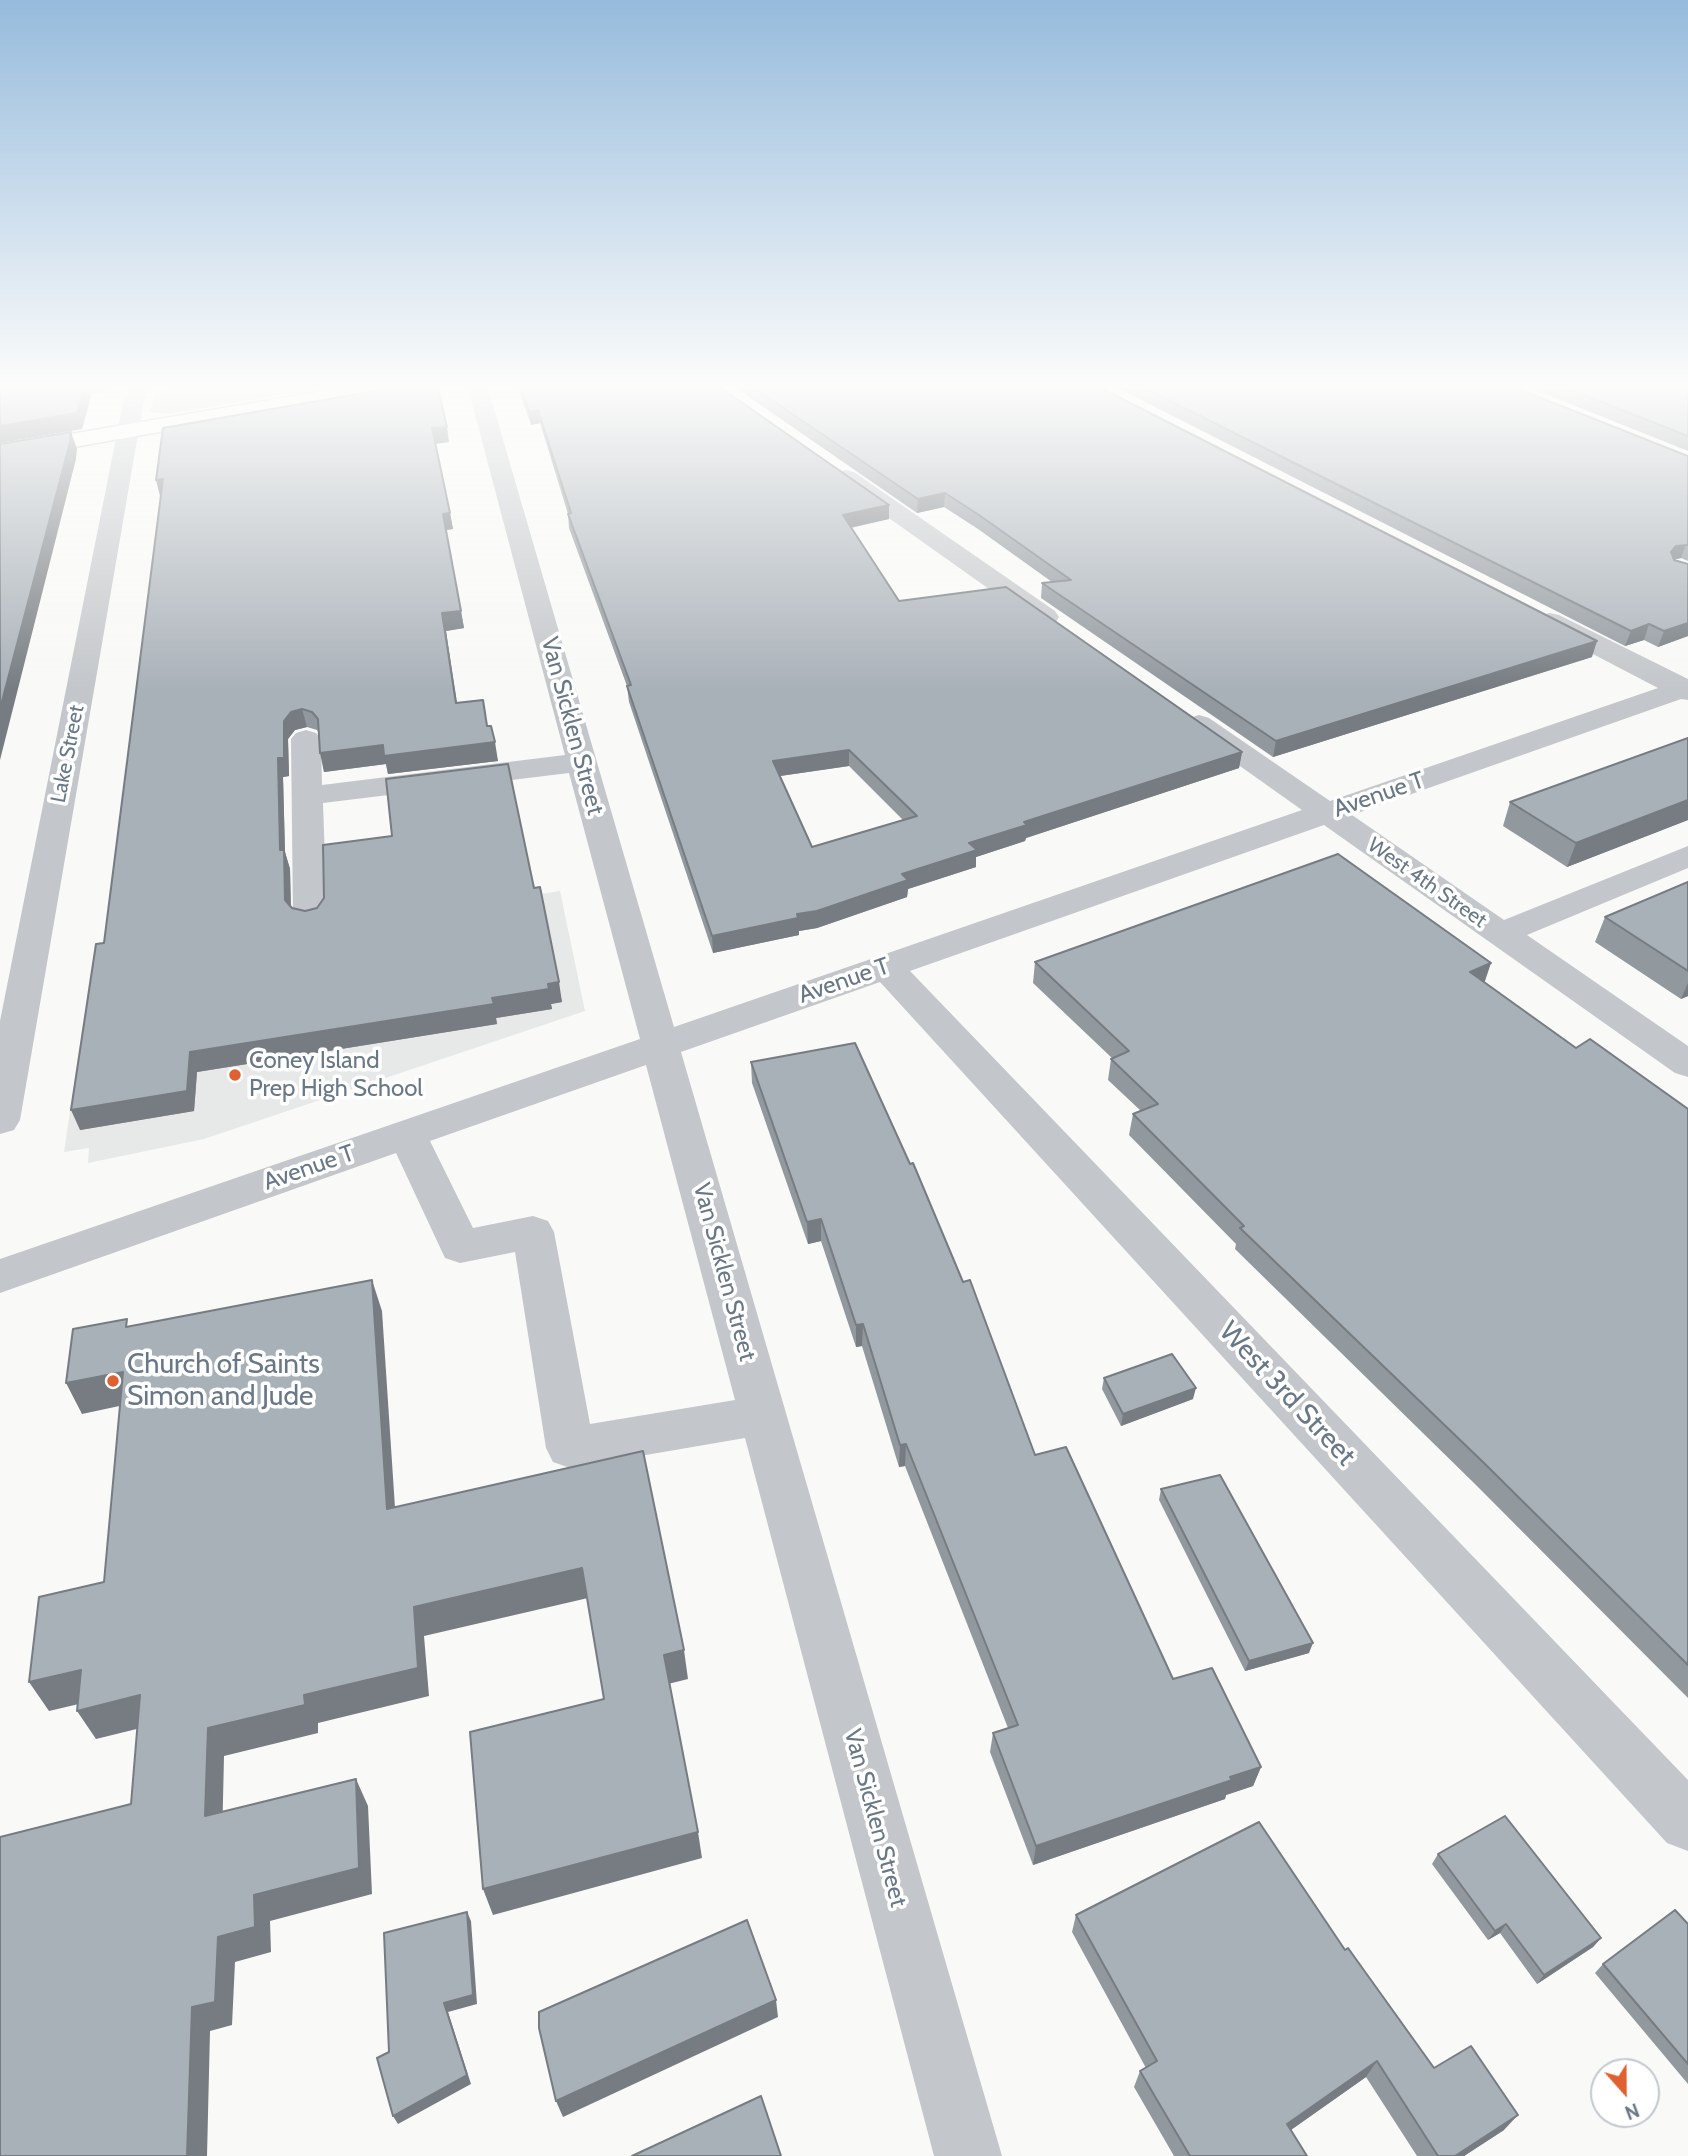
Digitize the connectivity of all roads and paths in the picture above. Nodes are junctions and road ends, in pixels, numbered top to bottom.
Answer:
1 (116, 489) edge
2 (506, 489) edge
3 (862, 489) edge
4 (1528, 610) edge
5 (1071, 635) edge
6 (1686, 690) edge
7 (1174, 706) edge
8 (306, 739) dead end
9 (582, 762) junction
10 (307, 796) junction
11 (1327, 813) junction
12 (1688, 856) edge
13 (310, 918) edge
14 (1500, 934) junction
15 (886, 967) junction
16 (660, 1046) junction
17 (1688, 1064) edge
18 (0, 1120) edge
19 (407, 1134) junction
20 (0, 1276) edge
21 (763, 1415) junction
22 (1688, 1822) edge
23 (968, 2156) edge

1 - 18 street, Lake Street
2 - 9 street, Van Sicklen Street
3 - 5 street
4 - 6 street
6 - 11 street, Avenue T
7 - 11 street, West 4th Street
8 - 10 street
9 - 10 street
9 - 16 street, Van Sicklen Street
10 - 13 street
11 - 14 street, West 4th Street
11 - 15 street, Avenue T
12 - 14 street
14 - 17 street, West 4th Street
15 - 16 street, Avenue T
15 - 22 street, West 3rd Street
16 - 19 street, Avenue T
16 - 21 street, Van Sicklen Street
19 - 20 street, Avenue T
19 - 21 street
21 - 23 street, Van Sicklen Street

